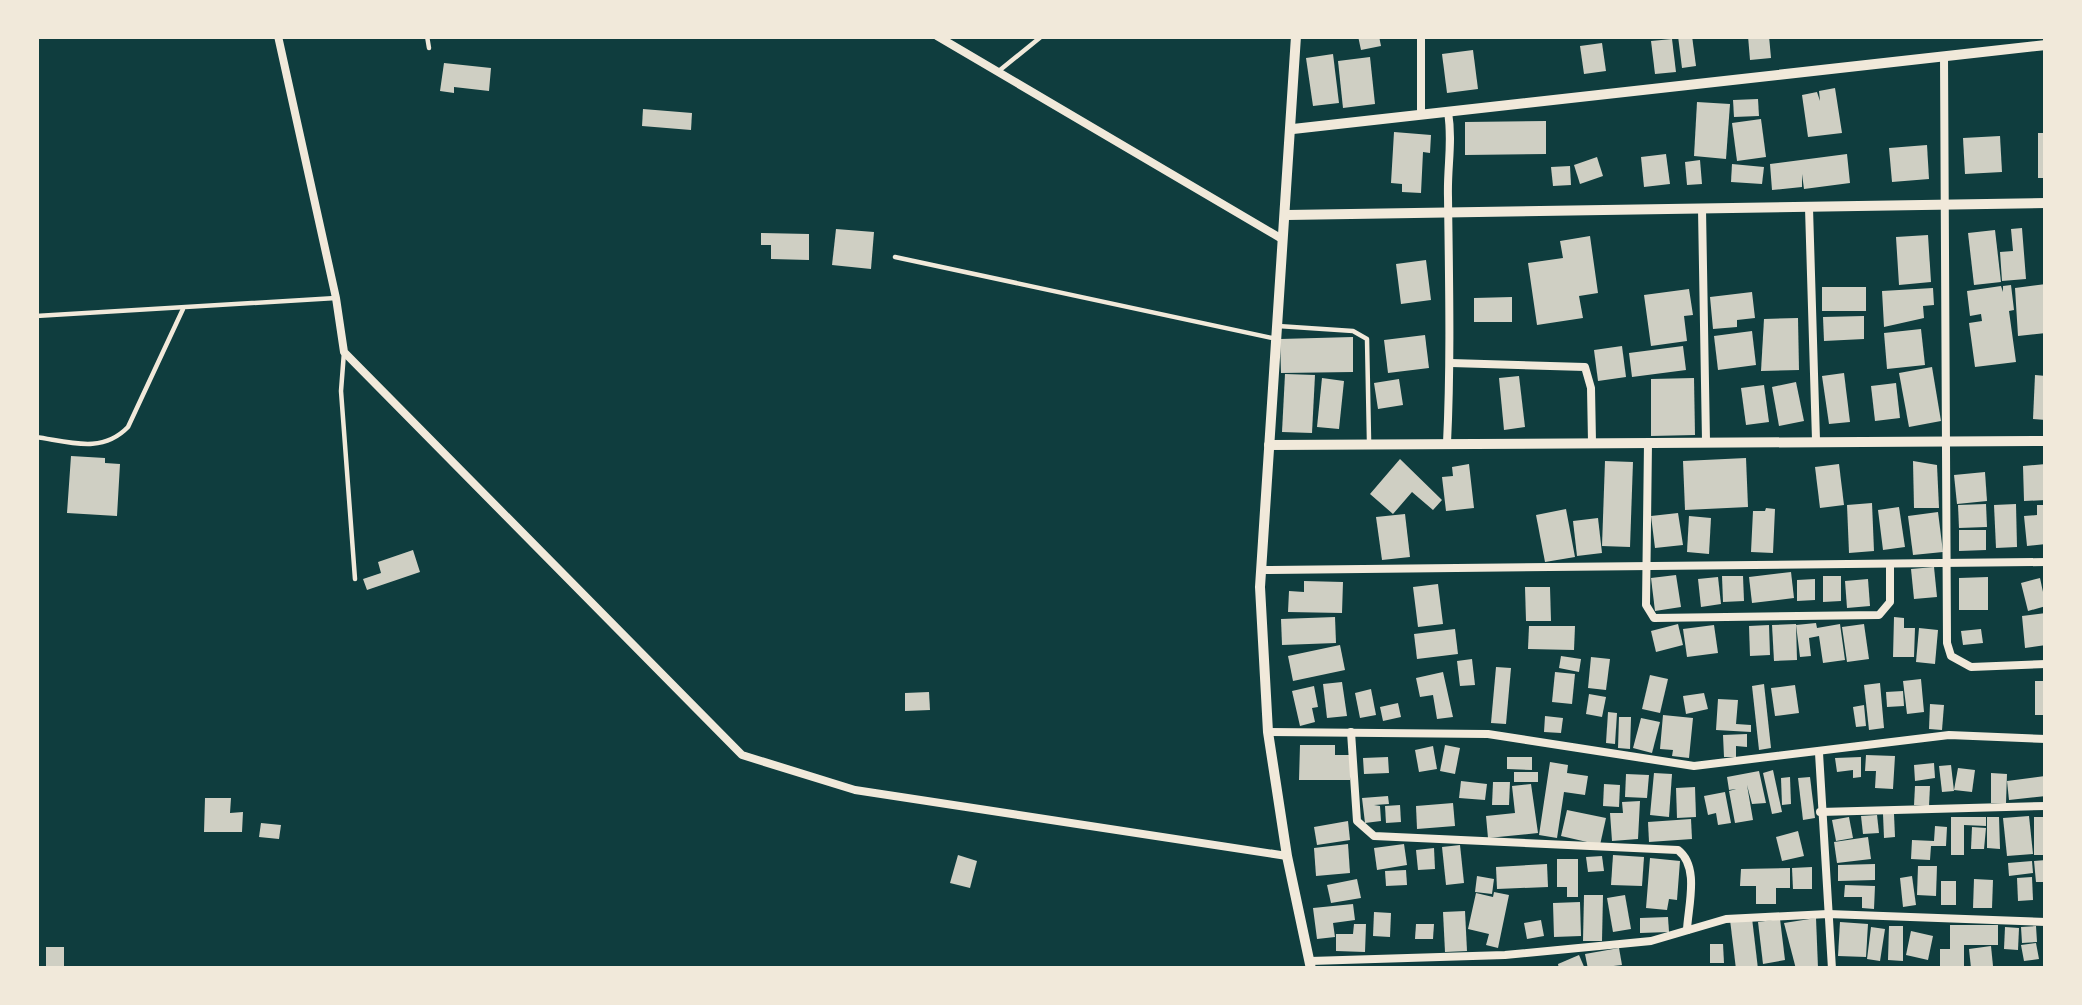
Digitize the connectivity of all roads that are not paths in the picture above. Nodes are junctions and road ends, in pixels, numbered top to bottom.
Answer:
1 (278, 36) edge
2 (427, 36) edge
3 (937, 36) edge
4 (1042, 36) edge
5 (1296, 36) edge
6 (1421, 36) edge
7 (2046, 45) edge
8 (430, 48) dead end
9 (1944, 57) junction
10 (998, 73) junction
11 (1448, 112) junction
12 (1421, 115) junction
13 (1293, 129) junction
14 (2046, 203) edge
15 (1945, 206) junction
16 (1809, 208) junction
17 (1702, 209) junction
18 (1449, 212) junction
19 (1287, 215) junction
20 (1285, 241) junction
21 (896, 257) dead end
22 (337, 298) junction
23 (184, 307) junction
24 (36, 316) edge
25 (1278, 332) junction
26 (344, 352) junction
27 (1451, 363) junction
28 (36, 437) edge
29 (1816, 440) junction
30 (1706, 441) junction
31 (1947, 441) junction
32 (2046, 441) edge
33 (1592, 442) junction
34 (1648, 442) junction
35 (1447, 443) junction
36 (1370, 444) junction
37 (1269, 445) junction
38 (2046, 562) edge
39 (1945, 563) junction
40 (1647, 565) junction
41 (1890, 565) junction
42 (1261, 570) junction
43 (355, 579) dead end
44 (2046, 664) edge
45 (1268, 732) junction
46 (1351, 732) junction
47 (2046, 740) edge
48 (1819, 753) junction
49 (2046, 806) edge
50 (1820, 812) junction
51 (1287, 856) junction
52 (1828, 914) junction
53 (2046, 922) edge
54 (1687, 930) junction
55 (1522, 953) junction
56 (1310, 965) edge
57 (1522, 969) edge
58 (1832, 969) edge

1 - 22 street
2 - 8 lane
3 - 10 street
4 - 10 lane
5 - 13 street
6 - 12 street
7 - 9 street
9 - 11 street
9 - 15 street
10 - 20 street
11 - 12 street
11 - 18 street
12 - 13 street
13 - 19 street
14 - 15 street
15 - 16 street
15 - 31 street
16 - 17 street
16 - 29 street
17 - 18 street
17 - 30 street
18 - 19 street
18 - 27 street
19 - 20 street
20 - 25 street
21 - 25 lane
22 - 23 lane
22 - 26 street
23 - 24 lane
23 - 28 lane
25 - 36 lane
25 - 37 street
26 - 43 lane
26 - 51 street
27 - 33 street
27 - 35 street
29 - 30 street
29 - 31 street
30 - 34 street
31 - 32 street
31 - 39 street
33 - 34 street
33 - 35 street
34 - 40 street
35 - 36 street
36 - 37 street
37 - 42 street
38 - 39 street
39 - 41 street
39 - 44 street
40 - 41 street
40 - 41 street
40 - 42 street
42 - 45 street
45 - 46 street
45 - 51 street
46 - 48 street
46 - 54 street
47 - 48 street
48 - 50 street
49 - 50 street
50 - 52 street
51 - 56 street
52 - 53 street
52 - 54 street
52 - 58 street
54 - 55 street
55 - 56 street
55 - 57 street

